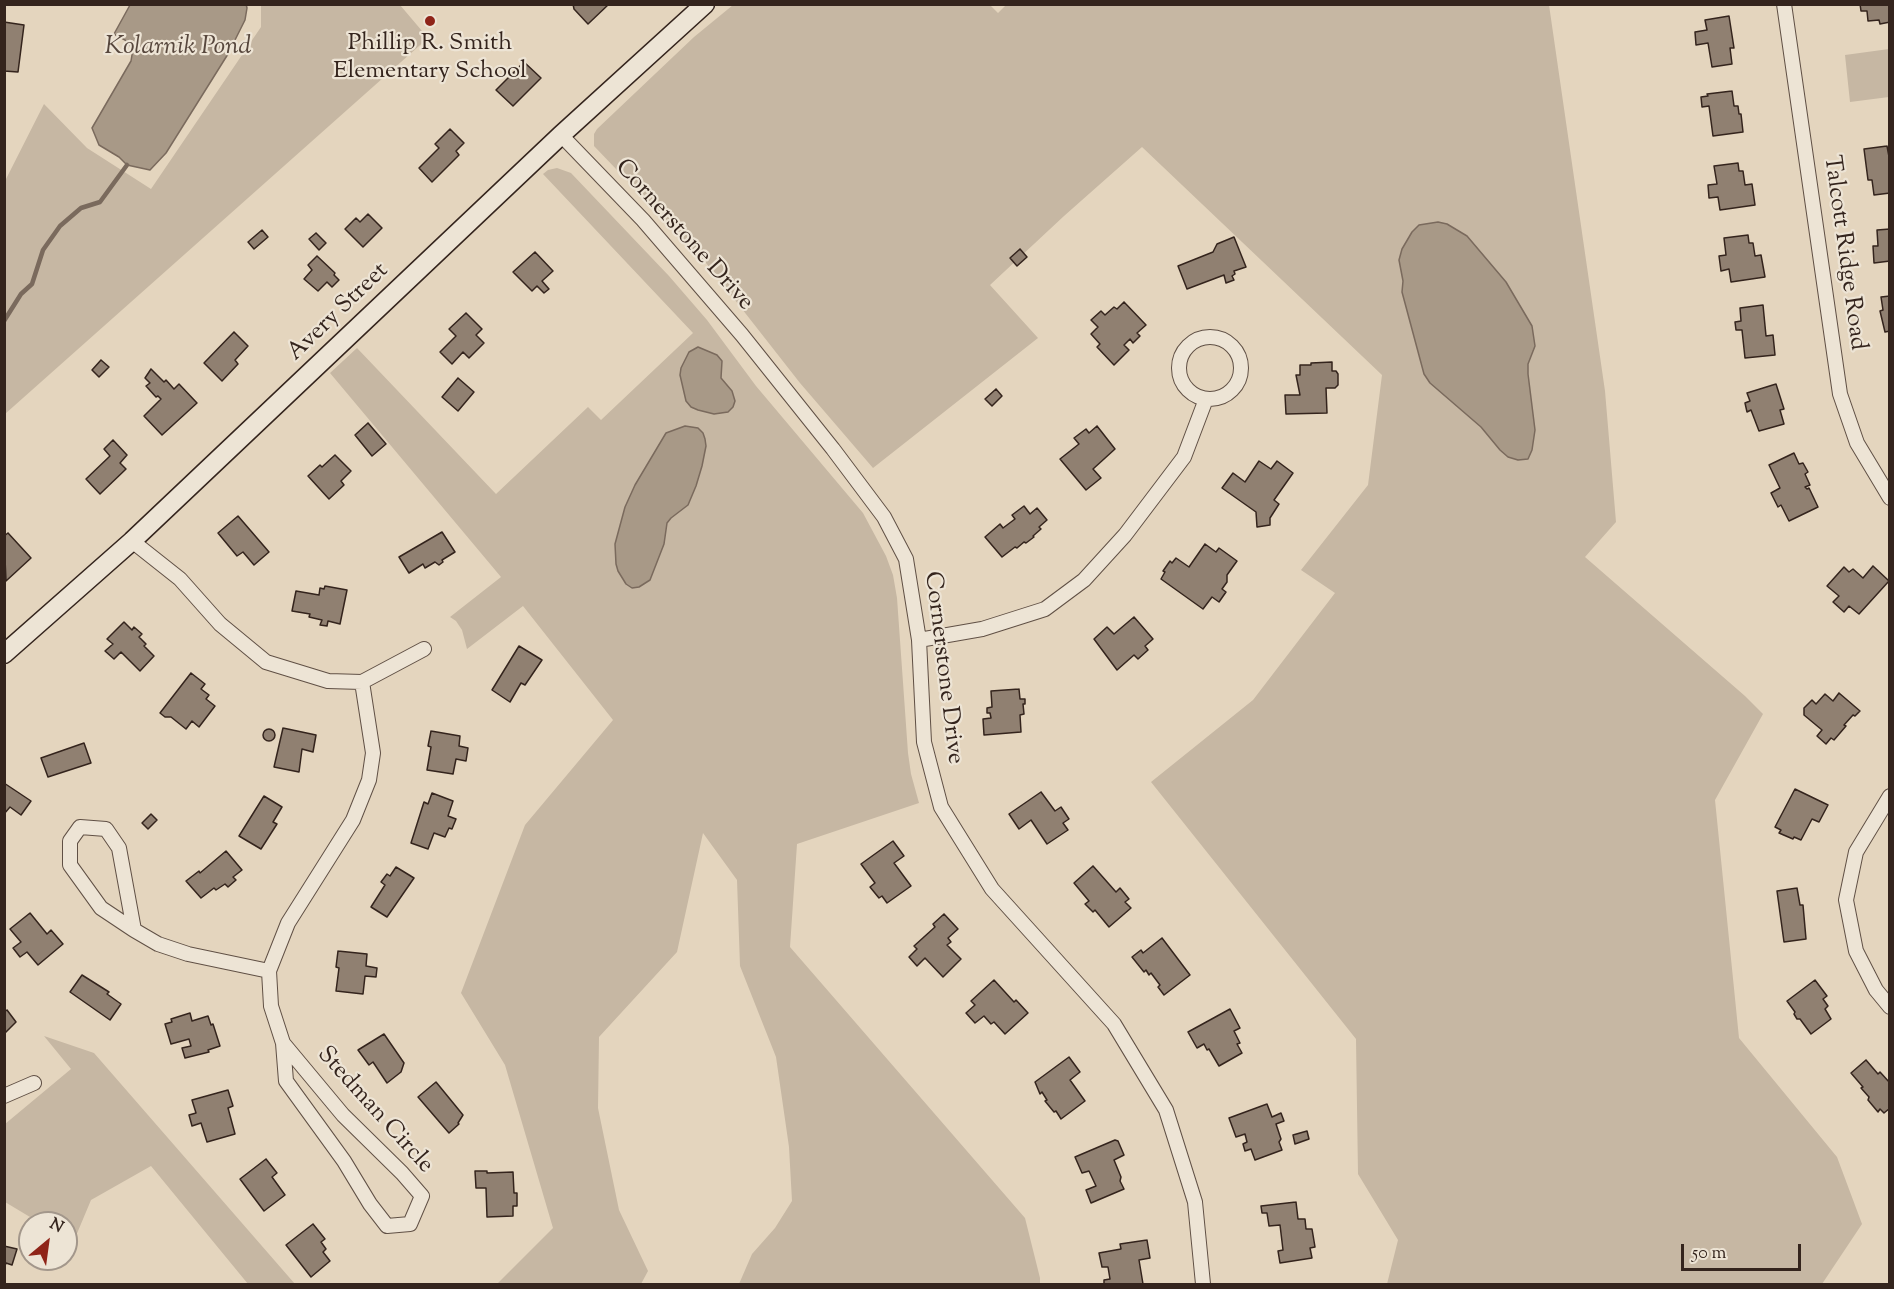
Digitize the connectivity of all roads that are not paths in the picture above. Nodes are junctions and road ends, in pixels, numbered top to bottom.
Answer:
1 (705, 4) edge
2 (1784, 4) edge
3 (561, 135) junction
4 (1206, 399) junction
5 (1890, 498) edge
6 (132, 541) junction
7 (919, 640) junction
8 (424, 649) dead end
9 (4, 654) edge
10 (362, 682) junction
11 (1890, 796) edge
12 (134, 930) junction
13 (269, 971) junction
14 (1890, 1006) edge
15 (283, 1043) junction
16 (34, 1083) dead end
17 (4, 1096) edge
18 (1203, 1284) edge

1 - 3 main road, Avery Street
2 - 5 street, Talcott Ridge Road
3 - 6 main road, Avery Street
3 - 7 street, Cornerstone Drive
4 - 4 street
4 - 7 street
6 - 9 main road, Avery Street
6 - 10 street
7 - 18 street, Cornerstone Drive
8 - 10 street
10 - 13 street, Stedman Circle
11 - 14 street
12 - 12 street
12 - 13 street
13 - 15 street, Stedman Circle
15 - 15 street, Stedman Circle
16 - 17 street

